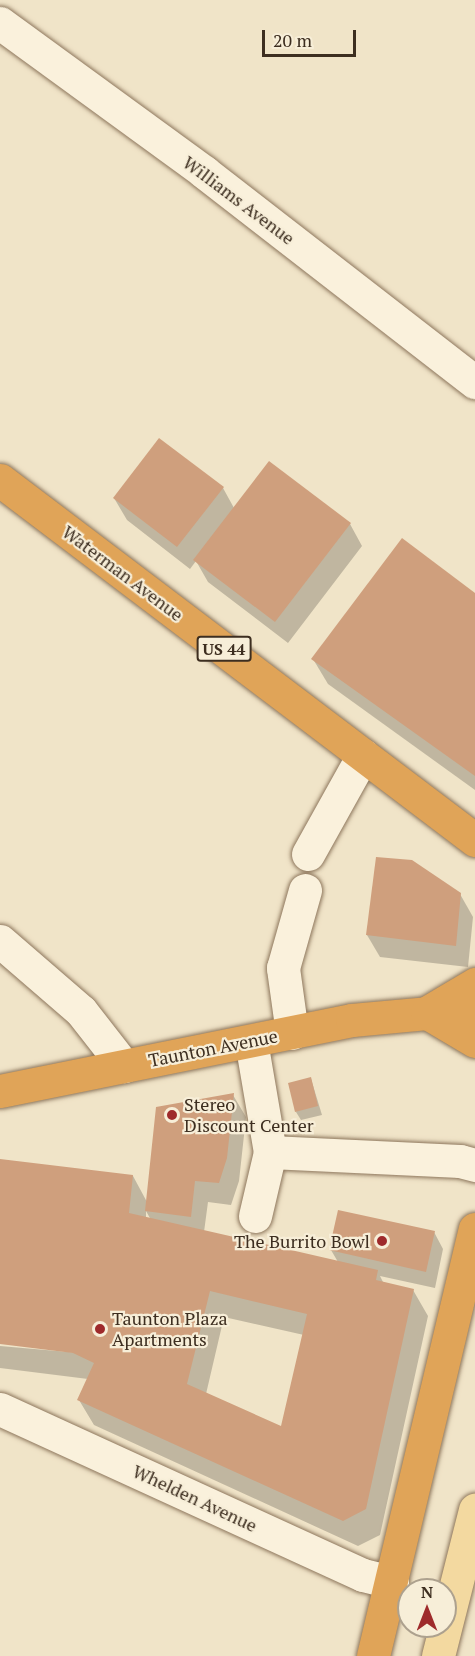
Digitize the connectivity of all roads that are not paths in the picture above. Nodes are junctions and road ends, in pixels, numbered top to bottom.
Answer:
1 (0, 23) edge
2 (475, 382) edge
3 (0, 480) edge
4 (363, 755) junction
5 (461, 820) edge
6 (475, 840) edge
7 (308, 854) dead end
8 (305, 890) dead end
9 (0, 940) edge
10 (475, 984) edge
11 (427, 1013) junction
12 (475, 1013) edge
13 (292, 1033) junction
14 (251, 1041) junction
15 (475, 1041) edge
16 (124, 1066) junction
17 (1, 1088) edge
18 (270, 1152) junction
19 (475, 1165) edge
20 (255, 1216) dead end
21 (475, 1229) edge
22 (0, 1409) edge
23 (475, 1510) edge
24 (392, 1582) junction
25 (443, 1649) edge
26 (373, 1656) edge

1 - 2 street, Williams Avenue
3 - 4 highway, Waterman Avenue / US 44
4 - 5 highway, Waterman Avenue / US 44
4 - 7 street
5 - 6 highway, US 44
8 - 13 street
9 - 16 street
10 - 11 highway
11 - 12 highway, Taunton Avenue
11 - 13 highway, Taunton Avenue
11 - 15 highway
13 - 14 highway, Taunton Avenue
14 - 16 highway, Taunton Avenue
14 - 18 street
16 - 17 highway, Taunton Avenue
18 - 19 street
18 - 20 street
21 - 24 highway
22 - 24 street, Whelden Avenue
23 - 25 main road
24 - 26 highway

